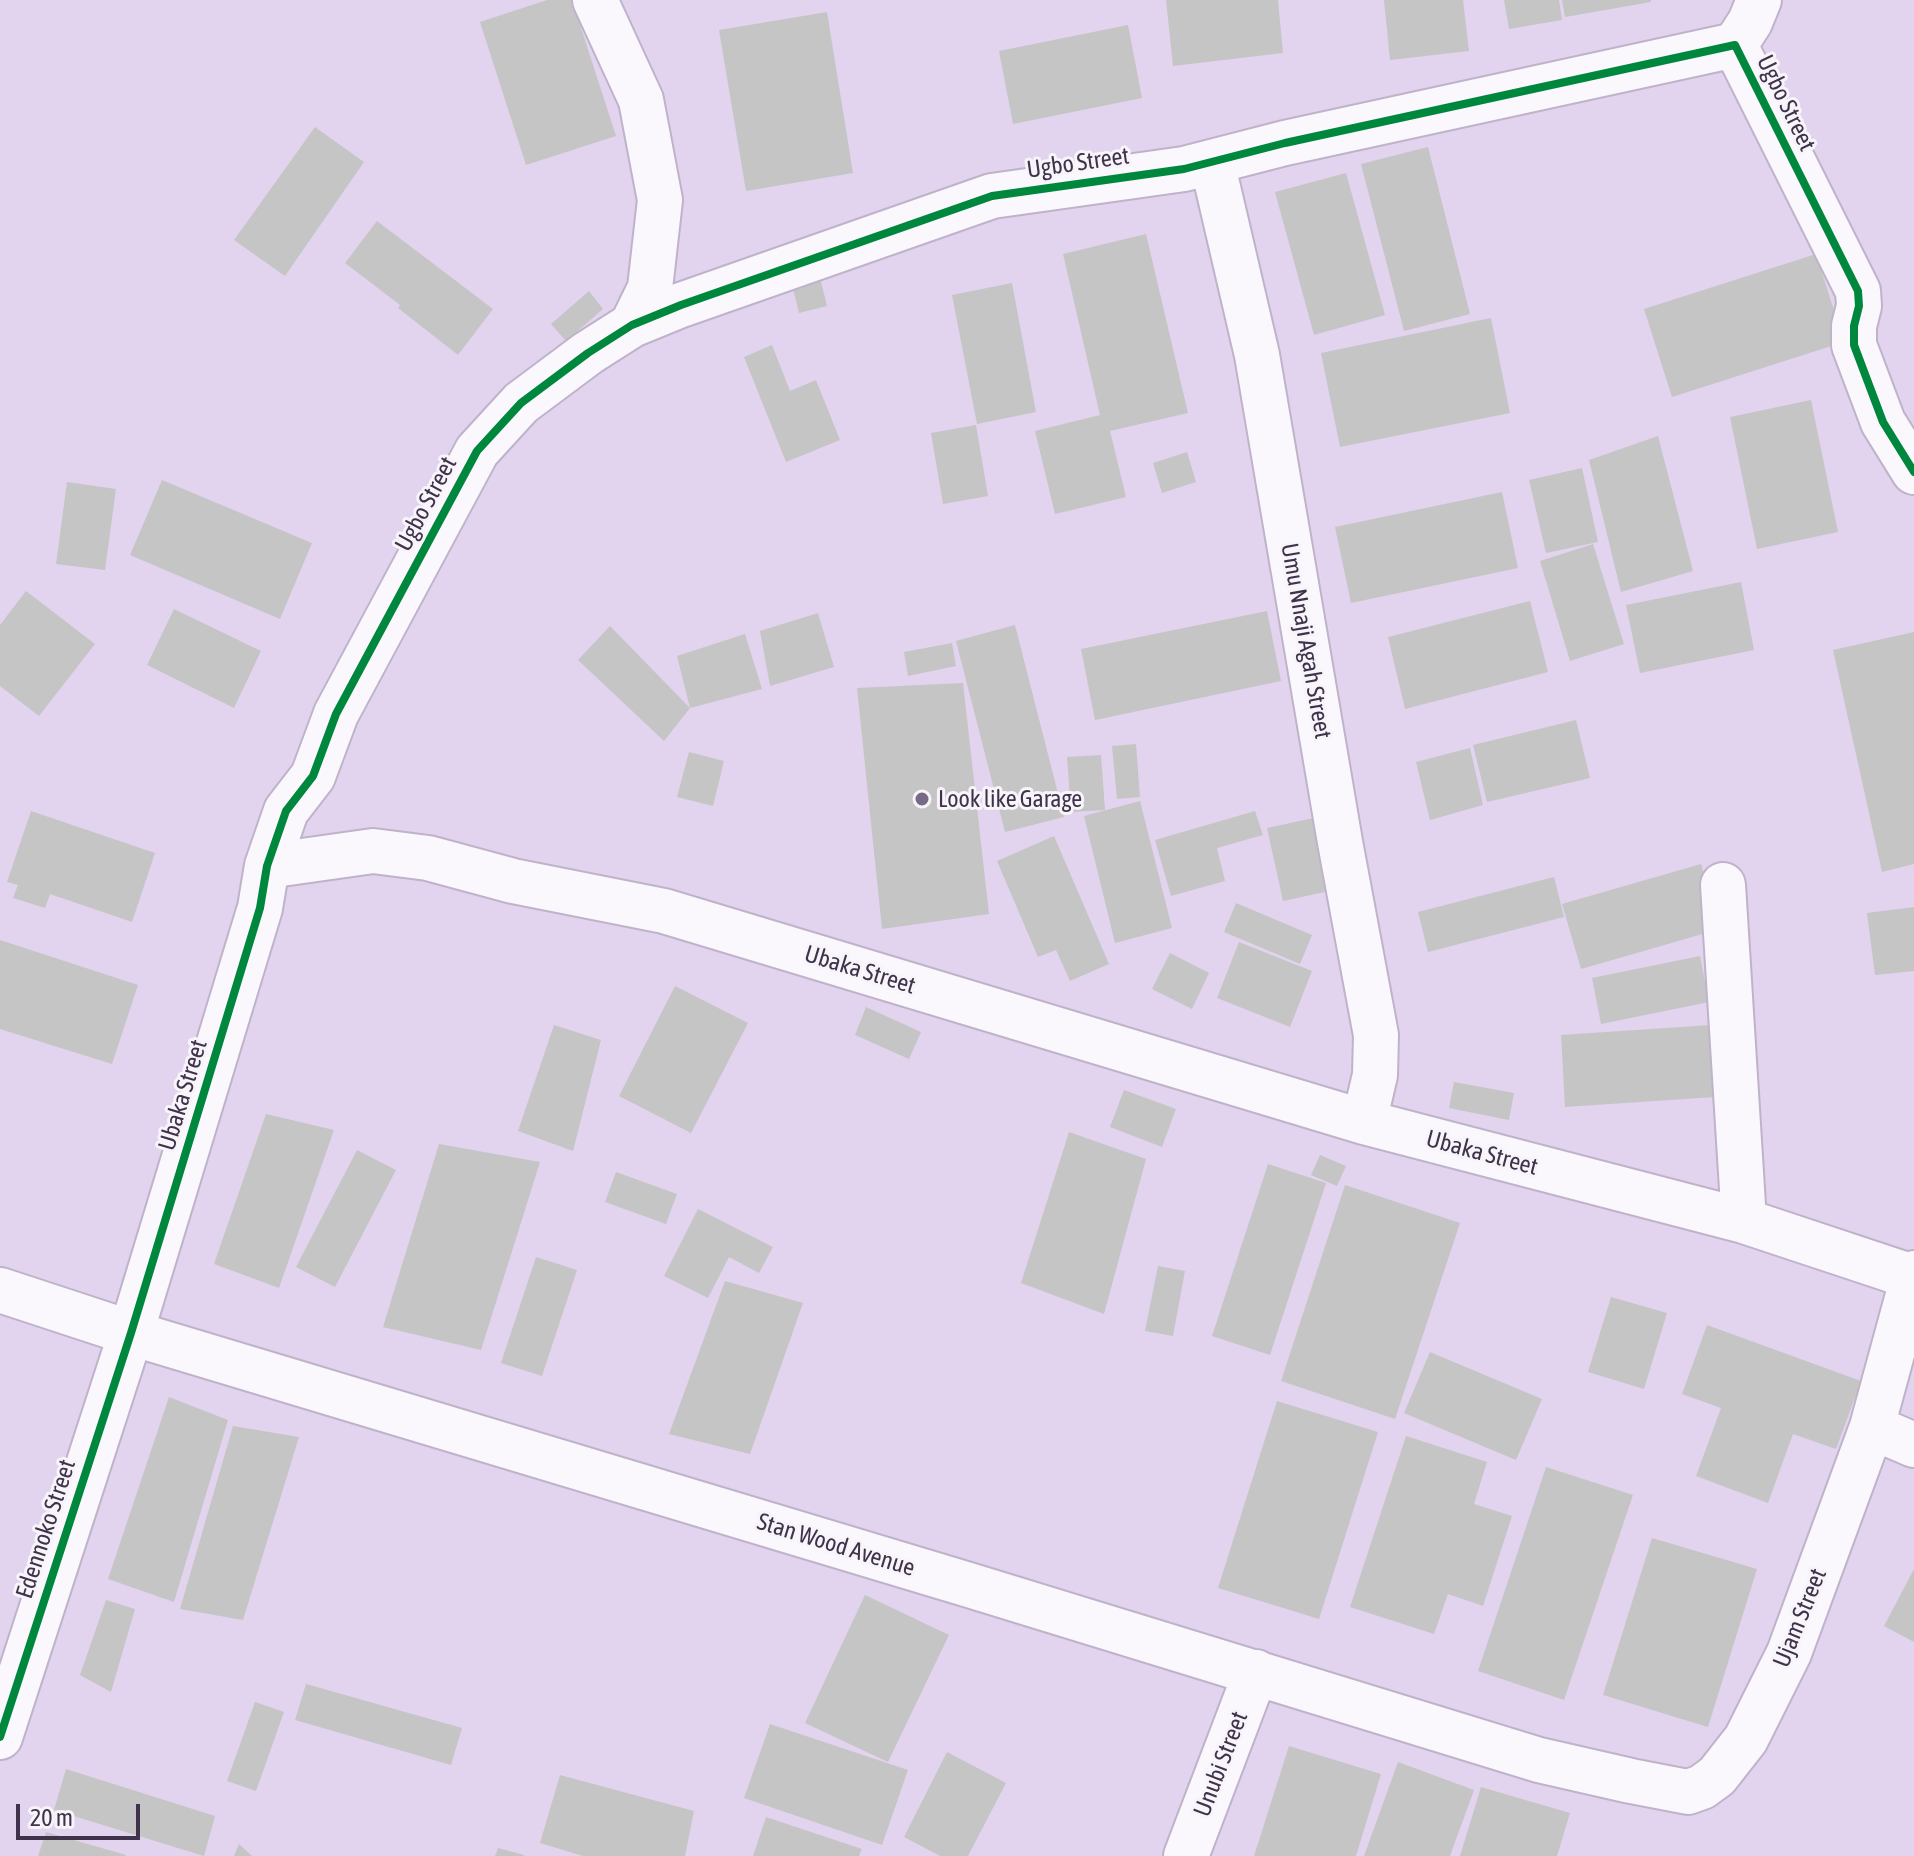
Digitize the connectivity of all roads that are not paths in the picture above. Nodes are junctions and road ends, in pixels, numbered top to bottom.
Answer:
1 (595, 0) edge
2 (1759, 0) edge
3 (1735, 45) junction
4 (1212, 162) junction
5 (632, 325) junction
6 (1914, 472) edge
7 (267, 866) junction
8 (1723, 885) dead end
9 (1364, 1122) junction
10 (1744, 1221) junction
11 (1914, 1275) edge
12 (8, 1292) edge
13 (131, 1333) junction
14 (1872, 1427) junction
15 (1914, 1445) edge
16 (1256, 1672) junction
17 (0, 1737) edge
18 (1539, 1760) joint
19 (1186, 1856) edge

1 - 5 street
2 - 3 street
3 - 4 street, Ugbo Street
3 - 6 street, Ugbo Street
4 - 5 street, Ugbo Street
4 - 9 street, Umu Nnaji Agah Street
5 - 7 street, Ugbo Street
7 - 9 street, Ubaka Street
7 - 13 street, Ubaka Street
8 - 10 street
9 - 10 street, Ubaka Street
10 - 11 street, Ubaka Street
11 - 14 street, Ujam Street
12 - 13 street, Stan Wood Avenue
13 - 16 street, Stan Wood Avenue
13 - 17 street, Edennoko Street
14 - 15 street
14 - 18 street, Ujam Street
16 - 18 street, Stan Wood Avenue
16 - 19 street, Unubi Street

